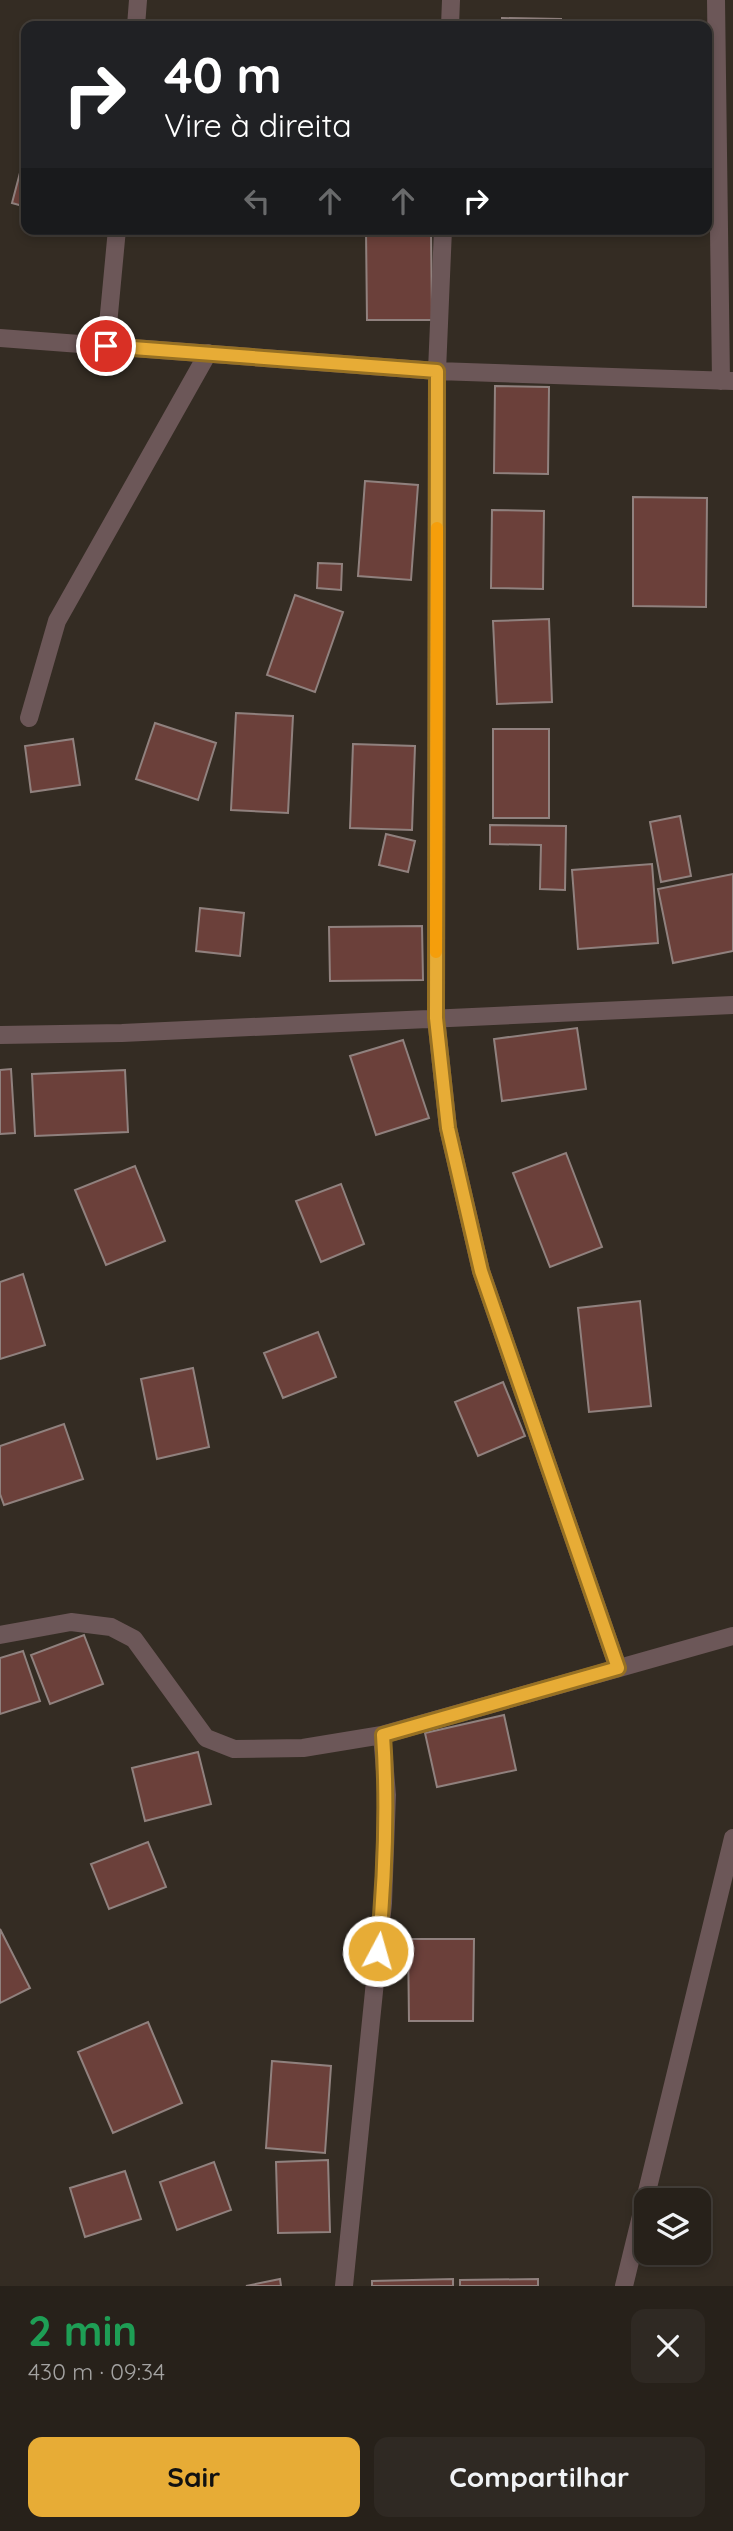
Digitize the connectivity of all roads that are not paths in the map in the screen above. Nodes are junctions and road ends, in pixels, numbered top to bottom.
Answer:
1 (138, 0) edge
2 (451, 0) edge
3 (716, 0) edge
4 (136, 21) edge
5 (450, 21) edge
6 (116, 235) edge
7 (443, 235) edge
8 (0, 338) edge
9 (106, 346) junction
10 (208, 353) junction
11 (437, 371) junction
12 (727, 381) edge
13 (30, 718) dead end
14 (733, 1005) edge
15 (436, 1018) junction
16 (0, 1035) edge
17 (0, 1635) edge
18 (733, 1636) edge
19 (618, 1668) junction
20 (383, 1735) junction
21 (733, 1838) edge
22 (345, 2286) edge
23 (624, 2286) edge

1 - 4 street
2 - 5 street
3 - 12 street
6 - 9 street
7 - 11 street
8 - 9 street
9 - 10 street
10 - 11 street
10 - 13 street
11 - 12 street
11 - 15 street
14 - 15 street
15 - 16 street
15 - 19 street
17 - 20 street
18 - 19 street
19 - 20 street
20 - 22 street
21 - 23 street

